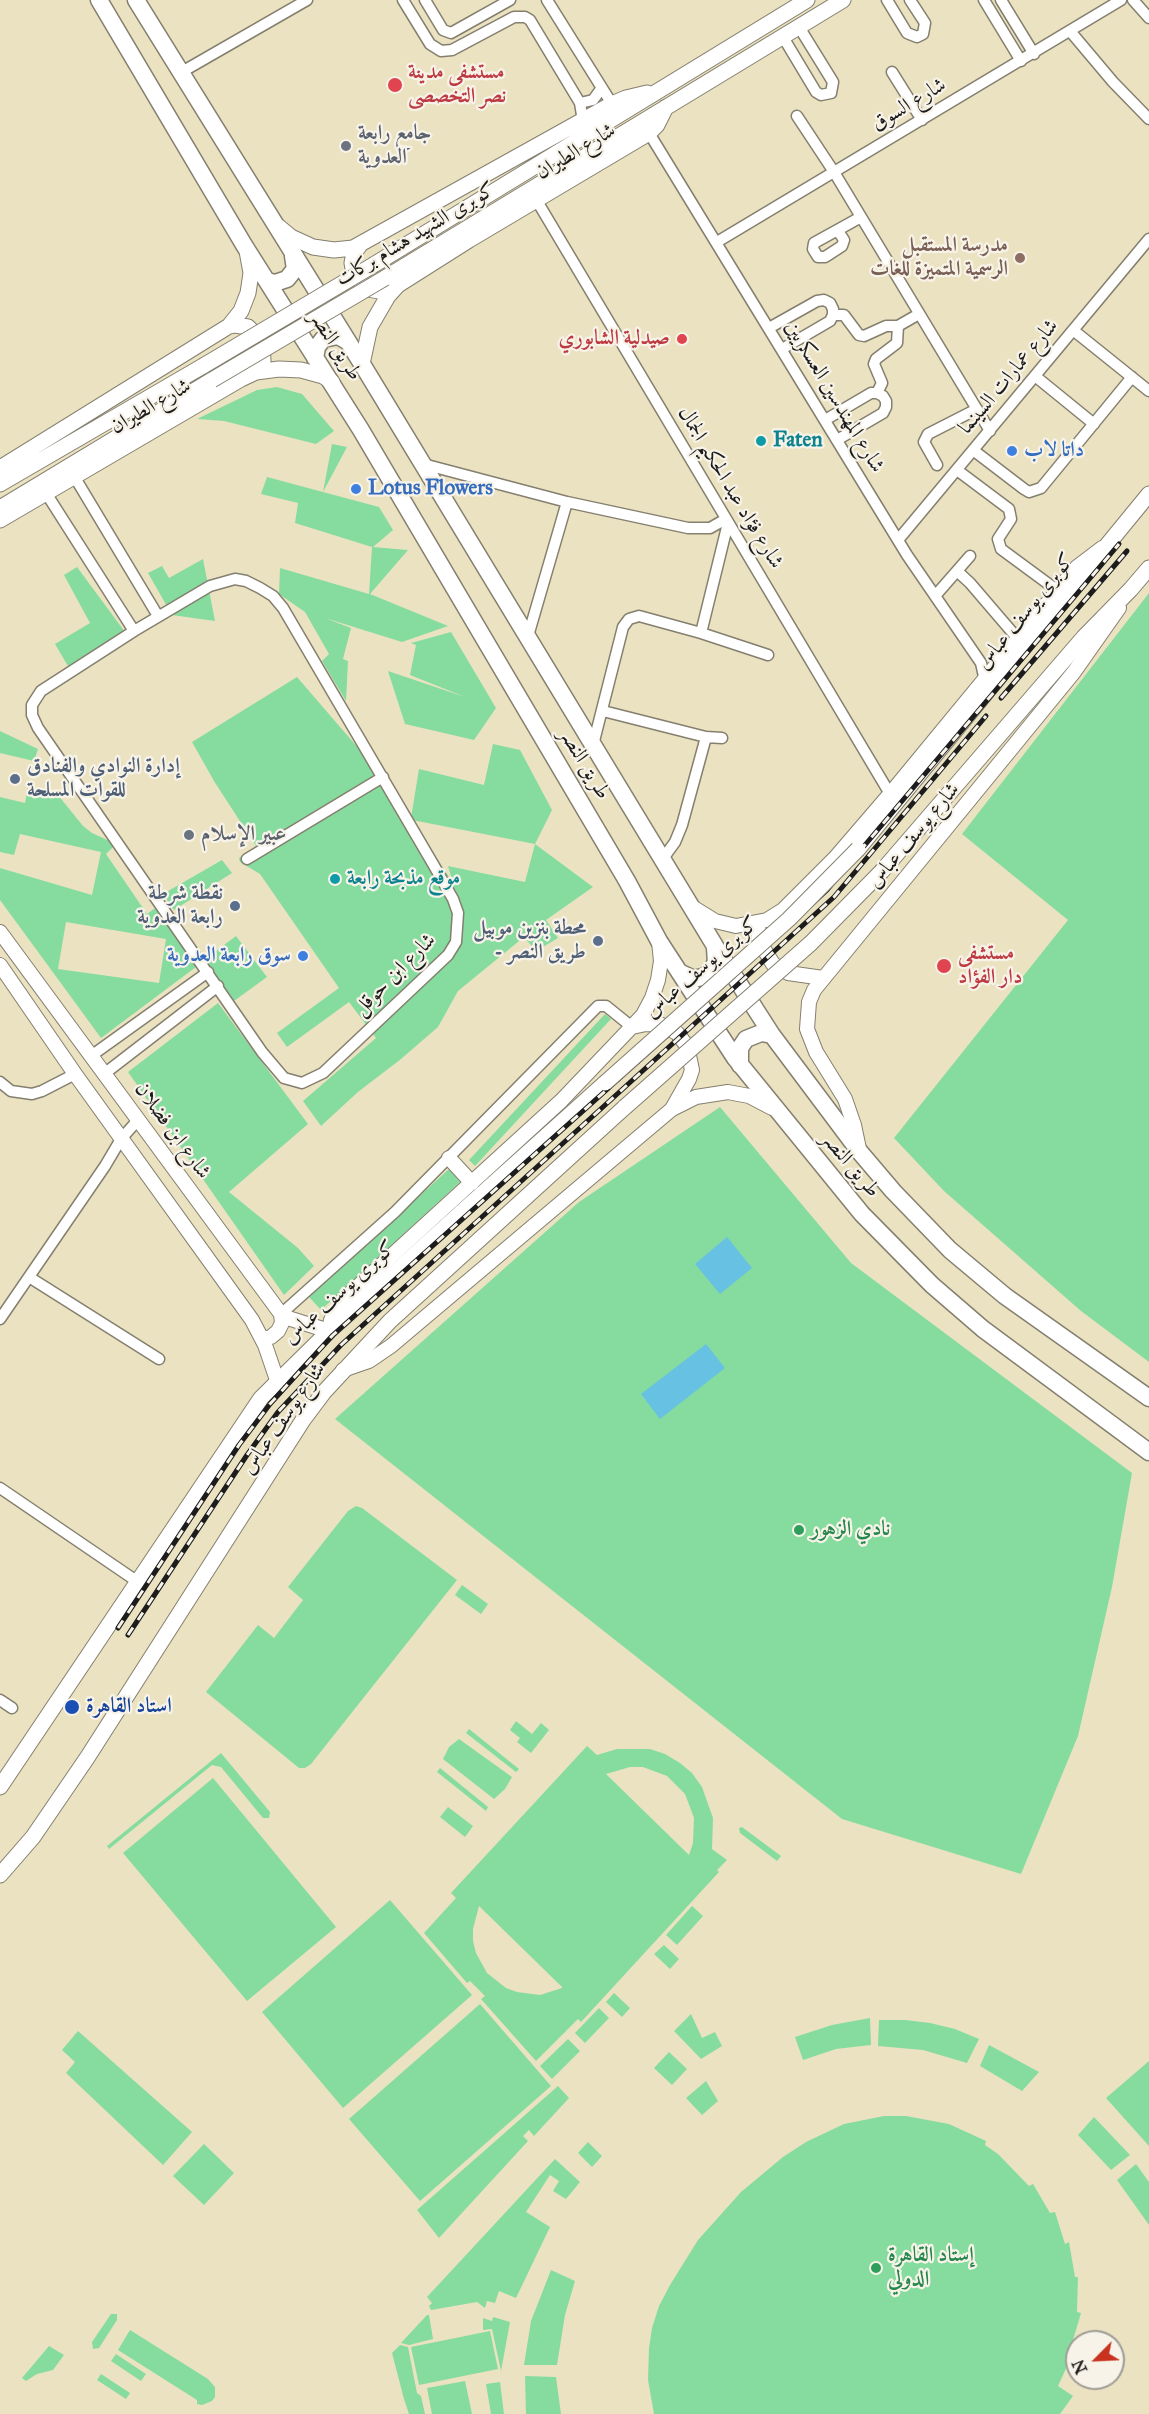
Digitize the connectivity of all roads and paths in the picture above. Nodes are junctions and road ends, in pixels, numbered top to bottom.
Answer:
1 (99, 0) edge
2 (136, 0) edge
3 (307, 0) edge
4 (403, 0) edge
5 (425, 0) edge
6 (510, 0) edge
7 (547, 0) edge
8 (807, 0) edge
9 (843, 0) edge
10 (887, 0) edge
11 (910, 0) edge
12 (984, 0) edge
13 (1001, 0) edge
14 (1121, 0) edge
15 (1133, 0) edge
16 (1149, 18) edge
17 (799, 27) junction
18 (1070, 31) junction
19 (783, 37) junction
20 (1034, 54) junction
21 (1021, 61) junction
22 (892, 72) dead end
23 (180, 73) junction
24 (601, 88) junction
25 (656, 92) junction
26 (580, 103) junction
27 (612, 104) junction
28 (666, 107) junction
29 (797, 116) dead end
30 (1149, 118) edge
31 (922, 120) junction
32 (583, 121) junction
33 (649, 133) junction
34 (834, 172) junction
35 (537, 201) junction
36 (861, 217) junction
37 (270, 218) junction
38 (838, 231) dead end
39 (1149, 239) edge
40 (717, 242) junction
41 (360, 244) junction
42 (244, 245) junction
43 (293, 256) junction
44 (267, 281) junction
45 (392, 282) junction
46 (919, 314) junction
47 (834, 315) junction
48 (229, 326) junction
49 (898, 326) junction
50 (770, 328) junction
51 (1073, 330) junction
52 (347, 341) junction
53 (782, 349) junction
54 (315, 358) junction
55 (362, 364) junction
56 (256, 372) junction
57 (1035, 376) junction
58 (1132, 377) junction
59 (332, 382) junction
60 (1149, 391) edge
61 (877, 393) junction
62 (977, 409) junction
63 (825, 420) junction
64 (1094, 424) junction
65 (990, 431) junction
66 (837, 440) junction
67 (973, 450) junction
68 (423, 464) junction
69 (937, 465) dead end
70 (0, 468) edge
71 (957, 470) junction
72 (74, 476) junction
73 (0, 484) edge
74 (46, 493) junction
75 (1149, 494) edge
76 (567, 502) junction
77 (0, 508) edge
78 (0, 520) edge
79 (727, 521) junction
80 (898, 540) junction
81 (1109, 544) junction
82 (970, 556) dead end
83 (1149, 568) edge
84 (957, 571) junction
85 (1131, 590) junction
86 (1058, 591) junction
87 (935, 596) junction
88 (158, 616) junction
89 (134, 631) junction
90 (701, 633) junction
91 (528, 636) junction
92 (1018, 639) junction
93 (768, 655) dead end
94 (985, 681) junction
95 (603, 711) junction
96 (706, 737) junction
97 (722, 738) dead end
98 (593, 745) junction
99 (383, 777) junction
100 (890, 794) junction
101 (247, 859) dead end
102 (662, 860) junction
103 (683, 895) junction
104 (758, 923) junction
105 (0, 932) edge
106 (659, 941) junction
107 (715, 946) junction
108 (0, 965) edge
109 (208, 972) junction
110 (679, 972) junction
111 (823, 978) junction
112 (218, 986) junction
113 (632, 1027) junction
114 (772, 1035) junction
115 (91, 1056) junction
116 (740, 1065) junction
117 (75, 1074) junction
118 (104, 1074) junction
119 (0, 1082) edge
120 (672, 1109) junction
121 (777, 1112) junction
122 (138, 1120) junction
123 (122, 1139) junction
124 (859, 1151) junction
125 (449, 1158) junction
126 (472, 1183) junction
127 (28, 1277) junction
128 (281, 1314) junction
129 (0, 1319) edge
130 (329, 1331) junction
131 (262, 1339) junction
132 (159, 1359) dead end
133 (343, 1370) junction
134 (277, 1380) junction
135 (1149, 1398) edge
136 (1149, 1452) edge
137 (0, 1488) edge
138 (138, 1582) junction
139 (0, 1700) edge
140 (12, 1708) dead end
141 (0, 1787) edge
142 (0, 1875) edge

1 - 42 highway, طريق النصر
2 - 23 highway, طريق النصر
3 - 23 street
4 - 26 street
5 - 6 street
7 - 24 street
8 - 25 main road, شارع الطيران
9 - 17 main road, شارع الطيران
10 - 11 street
12 - 21 street
13 - 20 street
14 - 18 street, شارع السوق
15 - 16 street
17 - 19 main road, شارع الطيران
17 - 19 street
18 - 20 street, شارع السوق
18 - 30 street
19 - 28 main road, شارع الطيران
20 - 21 street, شارع السوق
21 - 31 street, شارع السوق
22 - 31 street
23 - 37 highway, طريق النصر
24 - 26 street
24 - 27 street
25 - 27 main road, شارع الطيران
25 - 73 main road, كوبرى الشهيد هشام بركات, bridge
26 - 32 street
27 - 32 main road, شارع الطيران
28 - 33 main road, شارع الطيران
28 - 45 main road, كوبرى الشهيد هشام بركات
29 - 34 street
31 - 34 street, شارع السوق
32 - 41 main road, شارع الطيران
33 - 35 main road, شارع الطيران
33 - 40 street, شارع المهندسين العسكريين
34 - 36 street
34 - 40 street, شارع السوق
35 - 45 main road, شارع الطيران
35 - 79 street, شارع فؤاد عبد الحكيم الجمال
36 - 38 street
36 - 46 street
37 - 41 main road, شارع الطيران
37 - 43 highway, طريق النصر
39 - 51 street, شارع عمارات السينما
40 - 50 street, شارع المهندسين العسكريين
41 - 45 main road
42 - 44 highway, طريق النصر
42 - 48 main road, شارع الطيران
43 - 44 highway
43 - 52 highway, طريق النصر
44 - 54 highway, طريق النصر
45 - 55 main road, شارع الطيران
45 - 77 main road, كوبرى الشهيد هشام بركات, bridge
46 - 49 street
46 - 62 street
47 - 49 street
47 - 50 street
47 - 53 street
48 - 56 main road
48 - 70 main road, شارع الطيران
49 - 61 street
50 - 53 street, شارع المهندسين العسكريين
51 - 57 street, شارع عمارات السينما
51 - 58 street
52 - 54 highway
52 - 55 highway, طريق النصر
53 - 63 street, شارع المهندسين العسكريين
54 - 59 highway, طريق النصر
55 - 68 highway, طريق النصر
56 - 59 main road, شارع الطيران
56 - 72 main road, شارع الطيران
57 - 64 street
57 - 65 street, شارع عمارات السينما
58 - 60 street
58 - 64 street
59 - 106 highway, طريق النصر
61 - 63 street
61 - 66 street
62 - 65 street
62 - 69 street
63 - 66 street, شارع المهندسين العسكريين
64 - 67 street
65 - 67 street, شارع عمارات السينما
66 - 80 street, شارع المهندسين العسكريين
67 - 71 street, شارع عمارات السينما
68 - 76 street
68 - 91 highway, طريق النصر
71 - 80 street, شارع عمارات السينما
71 - 86 street
72 - 74 main road, شارع الطيران
72 - 88 street
74 - 78 main road, شارع الطيران
74 - 89 street
75 - 81 main road
76 - 79 street
76 - 91 street
79 - 90 street
79 - 100 street, شارع فؤاد عبد الحكيم الجمال
80 - 87 street, شارع المهندسين العسكريين
81 - 86 street
81 - 130 main road, كوبرى يوسف عباس, bridge
82 - 84 street
83 - 85 main road, شارع يوسف عباس
84 - 87 street
84 - 92 street
85 - 111 street, شارع يوسف عباس
85 - 133 main road, bridge
86 - 92 street
87 - 94 street, شارع المهندسين العسكريين
88 - 89 street, شارع ابن حوقل
88 - 99 street, شارع ابن حوقل
89 - 109 street, شارع ابن حوقل
90 - 93 street
90 - 95 street
91 - 98 highway, طريق النصر
92 - 94 street
94 - 100 street
95 - 96 street
95 - 98 street
96 - 97 street
96 - 102 street
98 - 102 highway, طريق النصر
99 - 101 street
99 - 112 street, شارع ابن حوقل
100 - 104 street
102 - 103 highway, طريق النصر
103 - 104 street
103 - 107 highway, طريق النصر
104 - 111 street
105 - 115 street, شارع ابن فضلان
106 - 110 highway, طريق النصر
106 - 113 street
107 - 110 highway
107 - 114 highway, طريق النصر
108 - 117 street, شارع ابن فضلان
109 - 112 street, شارع ابن حوقل
109 - 115 street
110 - 116 highway, طريق النصر
111 - 124 street, شارع يوسف عباس
112 - 118 street
113 - 120 street
113 - 125 street
113 - 126 street
114 - 116 highway
114 - 124 highway, طريق النصر
115 - 118 street, شارع ابن فضلان
116 - 121 highway, طريق النصر
117 - 119 street
117 - 123 street, شارع ابن فضلان
118 - 122 street, شارع ابن فضلان
120 - 121 street, شارع يوسف عباس
120 - 133 street, شارع يوسف عباس
121 - 136 highway, طريق النصر
122 - 123 street
122 - 128 street, شارع ابن فضلان
123 - 127 street
123 - 131 street, شارع ابن فضلان
124 - 135 highway, طريق النصر
125 - 126 street
125 - 128 street
126 - 130 street
127 - 129 street
127 - 132 street
128 - 130 street
128 - 131 street
130 - 134 main road, كوبرى يوسف عباس
131 - 134 street, شارع ابن فضلان
133 - 142 main road, شارع يوسف عباس
134 - 138 main road, شارع يوسف عباس
137 - 138 street
138 - 141 main road, شارع يوسف عباس
139 - 140 street

